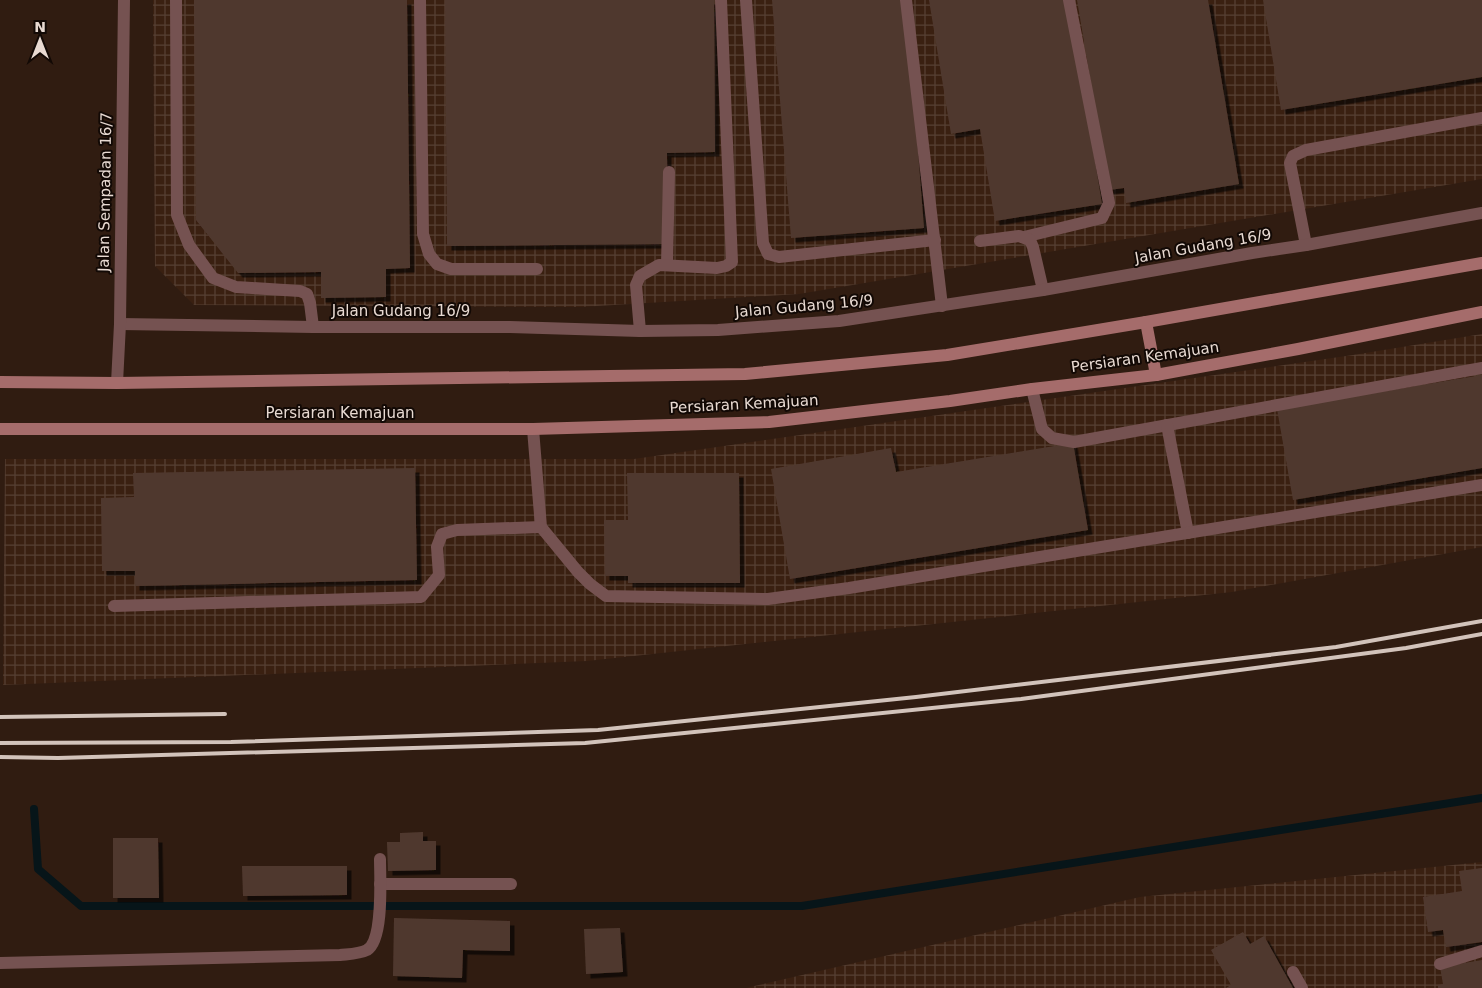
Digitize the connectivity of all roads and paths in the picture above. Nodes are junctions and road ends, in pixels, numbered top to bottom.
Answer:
1 (124, 0) edge
2 (176, 0) edge
3 (420, 0) edge
4 (721, 0) edge
5 (746, 0) edge
6 (906, 0) edge
7 (1070, 0) edge
8 (1482, 118) edge
9 (669, 172) dead end
10 (1482, 213) edge
11 (1024, 237) junction
12 (935, 240) junction
13 (980, 241) dead end
14 (1306, 245) junction
15 (1482, 263) edge
16 (667, 265) junction
17 (537, 268) dead end
18 (1043, 290) junction
19 (942, 306) junction
20 (1482, 312) edge
21 (1146, 322) junction
22 (120, 324) junction
23 (313, 327) junction
24 (640, 331) junction
25 (1482, 368) edge
26 (1156, 375) junction
27 (0, 382) edge
28 (118, 383) junction
29 (1032, 389) junction
30 (1167, 425) junction
31 (533, 429) junction
32 (0, 430) edge
33 (1482, 486) edge
34 (541, 527) junction
35 (1188, 533) junction
36 (114, 606) dead end
37 (380, 860) dead end
38 (511, 884) dead end
39 (380, 887) junction
40 (1482, 951) edge
41 (0, 963) edge
42 (1440, 964) dead end
43 (1293, 972) dead end
44 (1302, 988) edge

1 - 22 street, Jalan Sempadan 16/7
2 - 23 street
3 - 17 street
4 - 16 street
5 - 12 street
6 - 12 street
7 - 11 street
8 - 14 street
9 - 16 street
10 - 14 street, Jalan Gudang 16/9
11 - 13 street
11 - 18 street
12 - 19 street
14 - 18 street, Jalan Gudang 16/9
15 - 21 main road, Persiaran Kemajuan
16 - 24 street
18 - 19 street, Jalan Gudang 16/9
19 - 24 street, Jalan Gudang 16/9
20 - 26 main road, Persiaran Kemajuan
21 - 26 main road
21 - 28 main road, Persiaran Kemajuan
22 - 23 street, Jalan Gudang 16/9
22 - 28 street, Jalan Sempadan 16/7
23 - 24 street, Jalan Gudang 16/9
25 - 30 street
26 - 29 main road, Persiaran Kemajuan
27 - 28 main road, Persiaran Kemajuan
29 - 30 street
29 - 31 main road, Persiaran Kemajuan
30 - 35 street
31 - 32 main road, Persiaran Kemajuan
31 - 34 street
33 - 35 street
34 - 35 street
34 - 36 street
37 - 39 street
38 - 39 street
39 - 41 street
40 - 42 street
43 - 44 street

